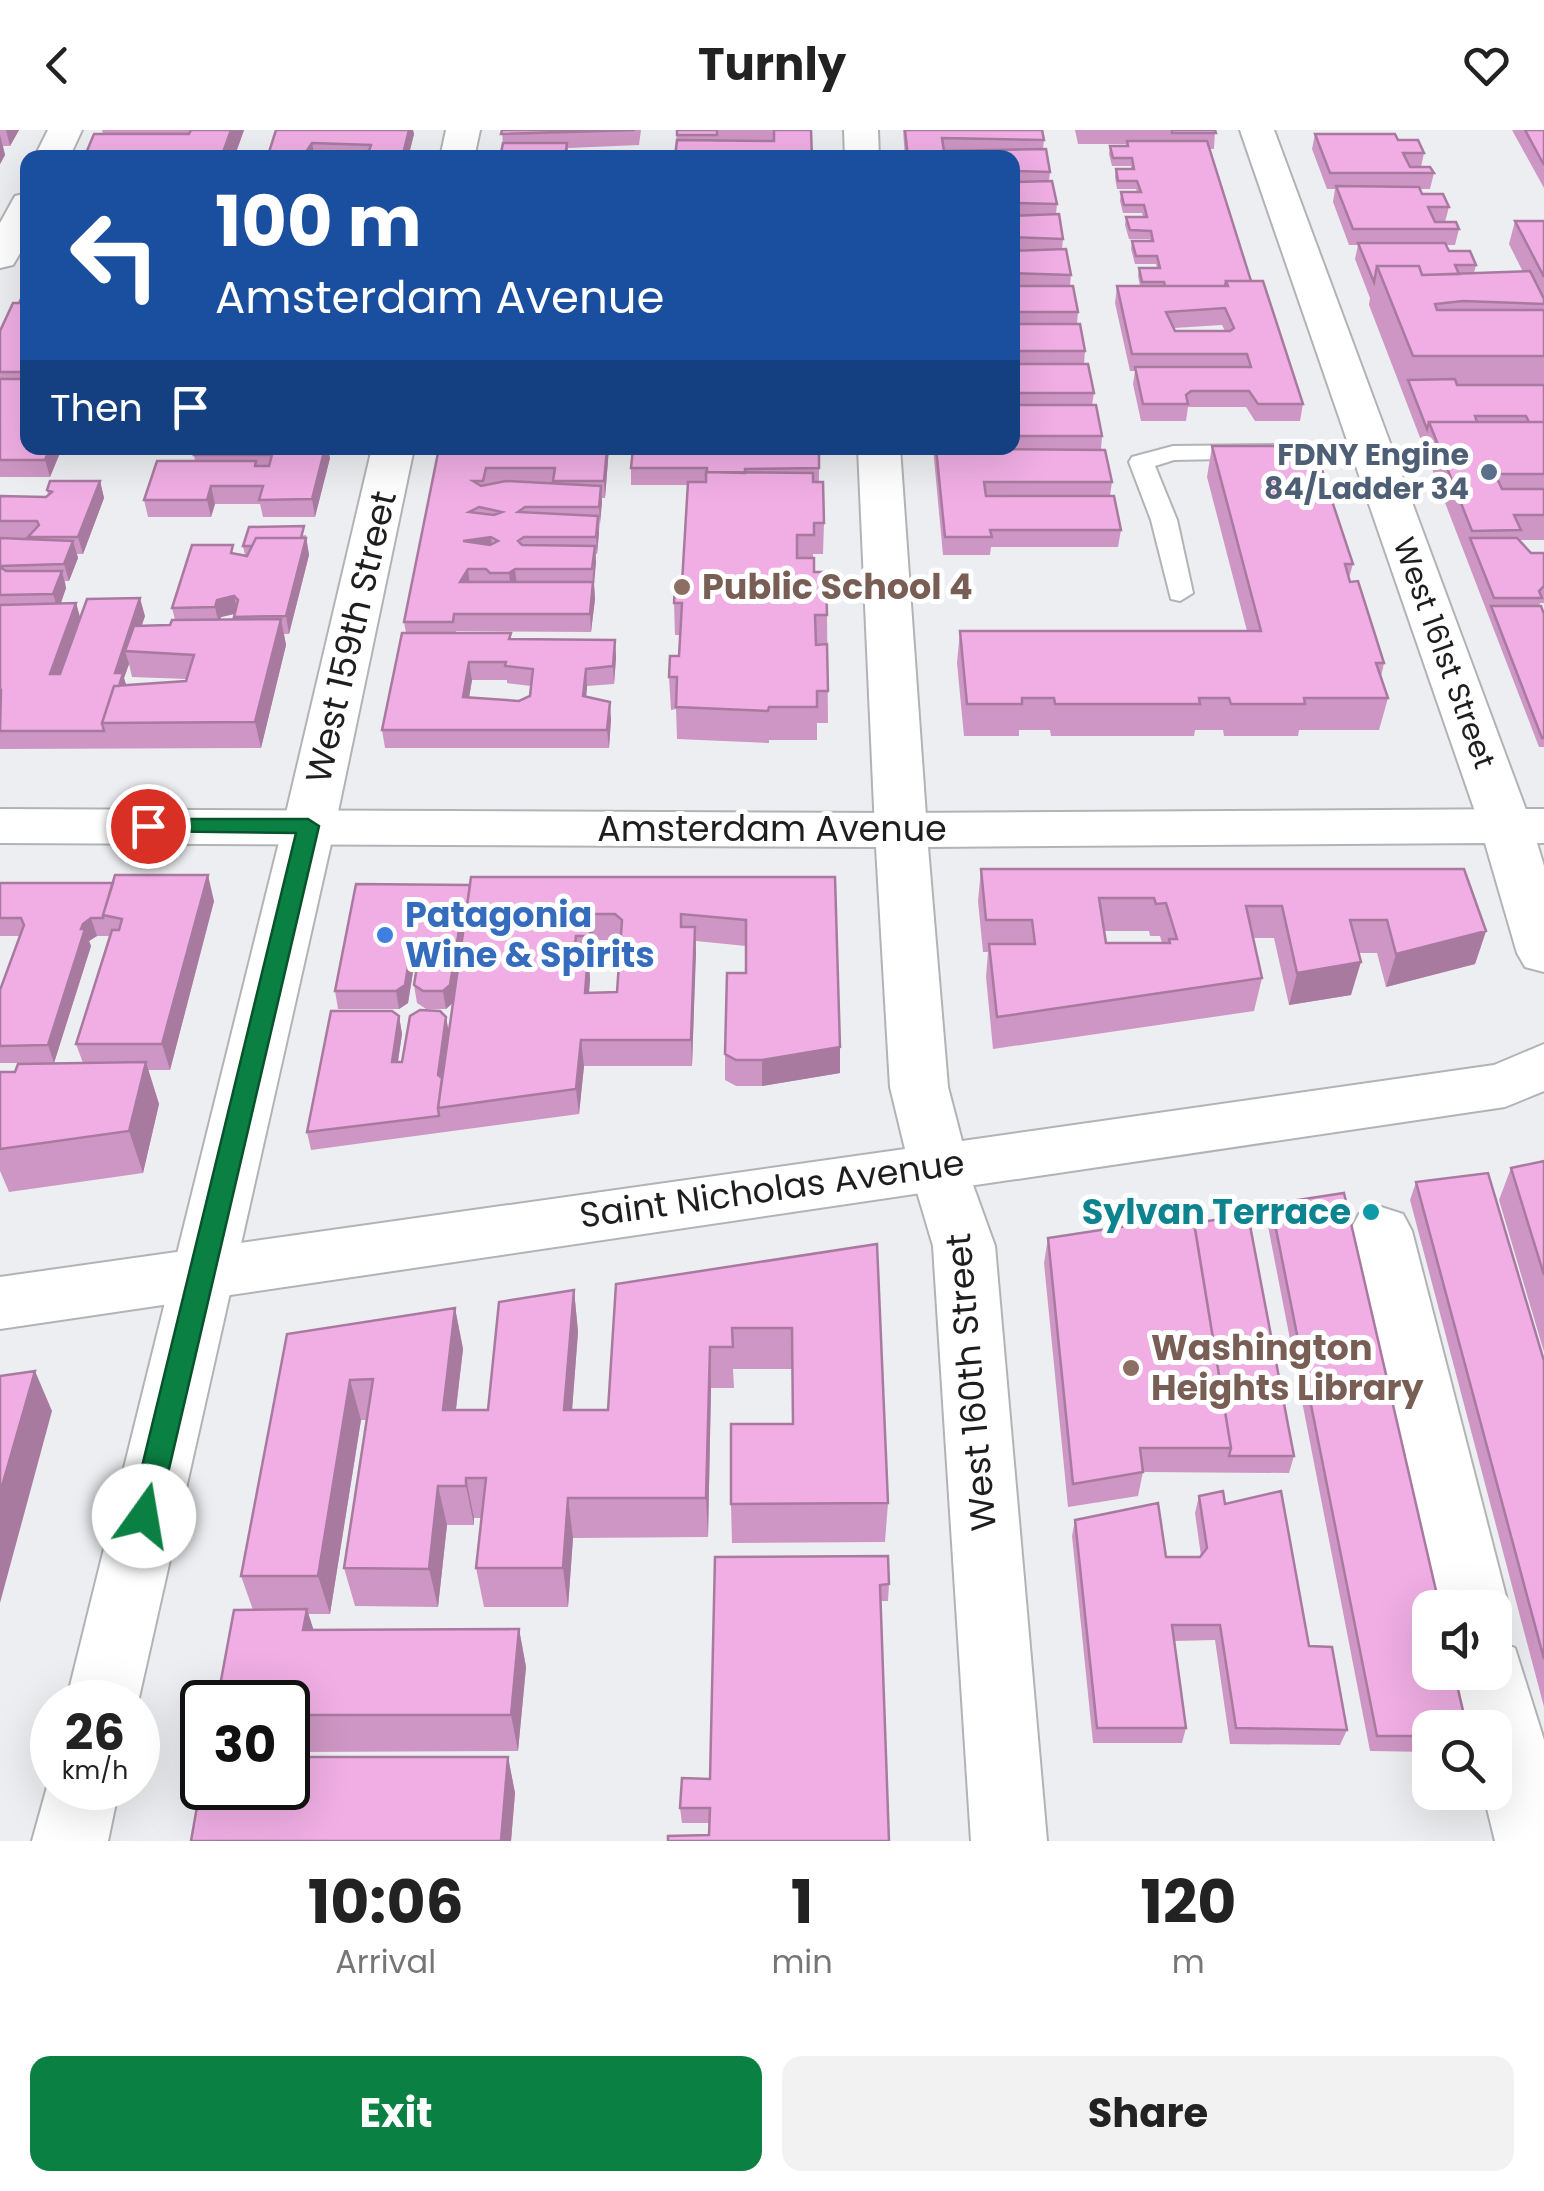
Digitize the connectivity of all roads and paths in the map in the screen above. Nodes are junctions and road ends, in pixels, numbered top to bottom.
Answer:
1 (1257, 130) edge
2 (20, 219) edge
3 (0, 257) edge
4 (1371, 451) junction
5 (391, 455) edge
6 (879, 455) edge
7 (1180, 593) dead end
8 (0, 826) edge
9 (308, 826) junction
10 (1525, 826) edge
11 (900, 830) junction
12 (1544, 953) edge
13 (1531, 1076) edge
14 (939, 1165) junction
15 (1380, 1231) dead end
16 (200, 1272) junction
17 (0, 1302) edge
18 (1470, 1590) edge
19 (107, 1680) edge
20 (1495, 1690) edge
21 (77, 1810) edge
22 (70, 1841) edge
23 (1009, 1841) edge
24 (1533, 1841) edge

1 - 4 street, West 161st Street
2 - 3 street
4 - 7 lane
4 - 10 street, West 161st Street
5 - 9 street, West 159th Street
6 - 11 street, West 160th Street
8 - 9 street, Amsterdam Avenue
9 - 11 street, Amsterdam Avenue
9 - 16 street, West 159th Street
10 - 11 street, Amsterdam Avenue
10 - 12 street, West 161st Street
11 - 14 street, West 160th Street
13 - 14 street, Saint Nicholas Avenue
14 - 16 street, Saint Nicholas Avenue
14 - 23 street, West 160th Street
15 - 18 street
16 - 17 street, Saint Nicholas Avenue
16 - 19 street, West 159th Street
20 - 24 street
21 - 22 street

